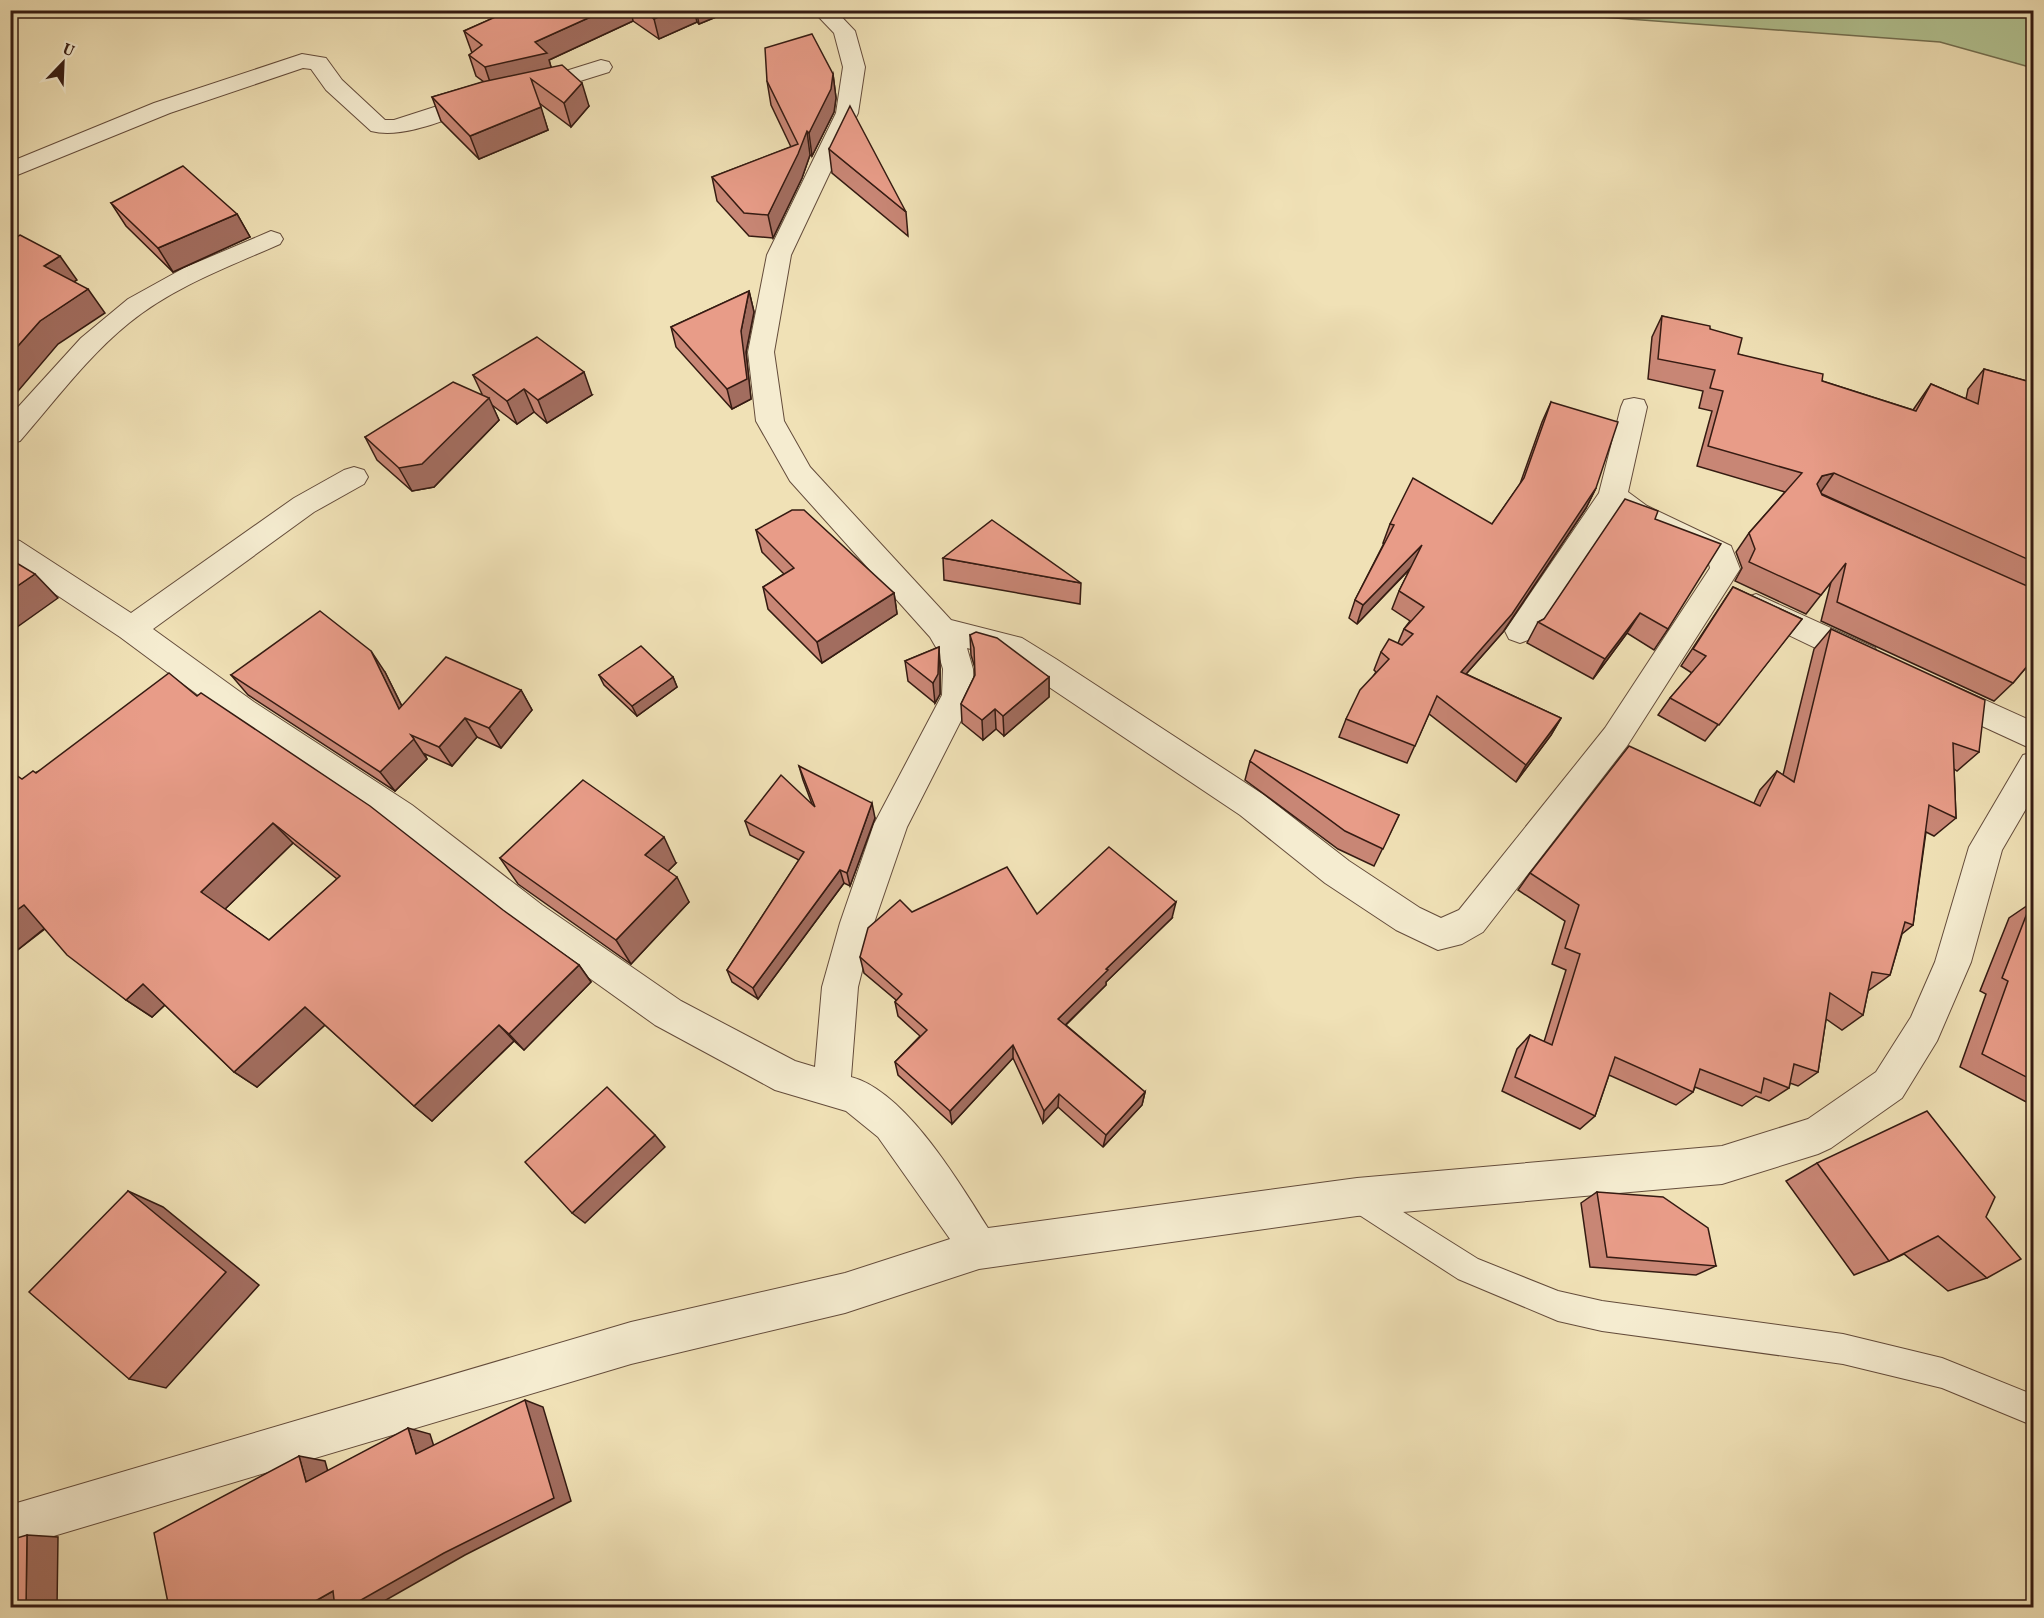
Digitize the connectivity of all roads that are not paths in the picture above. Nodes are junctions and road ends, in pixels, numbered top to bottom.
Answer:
1 (822, 10) edge
2 (601, 67) dead end
3 (10, 171) edge
4 (271, 239) dead end
5 (1634, 407) dead end
6 (10, 434) edge
7 (354, 477) dead end
8 (1613, 495) junction
9 (11, 549) edge
10 (1713, 586) junction
11 (131, 629) junction
12 (941, 629) junction
13 (1520, 630) dead end
14 (1884, 667) edge
15 (1916, 682) edge
16 (2034, 737) edge
17 (2034, 765) edge
18 (832, 1088) junction
19 (1357, 1197) junction
20 (979, 1249) junction
21 (2034, 1411) edge
22 (10, 1527) edge

1 - 12 street
2 - 3 street
4 - 6 street
5 - 8 street
7 - 11 street
8 - 10 street
8 - 13 street
9 - 11 street
10 - 12 street
10 - 14 street
11 - 18 street
12 - 18 street
15 - 16 street
17 - 19 street
18 - 20 street
19 - 20 street
19 - 21 lane
20 - 22 street

